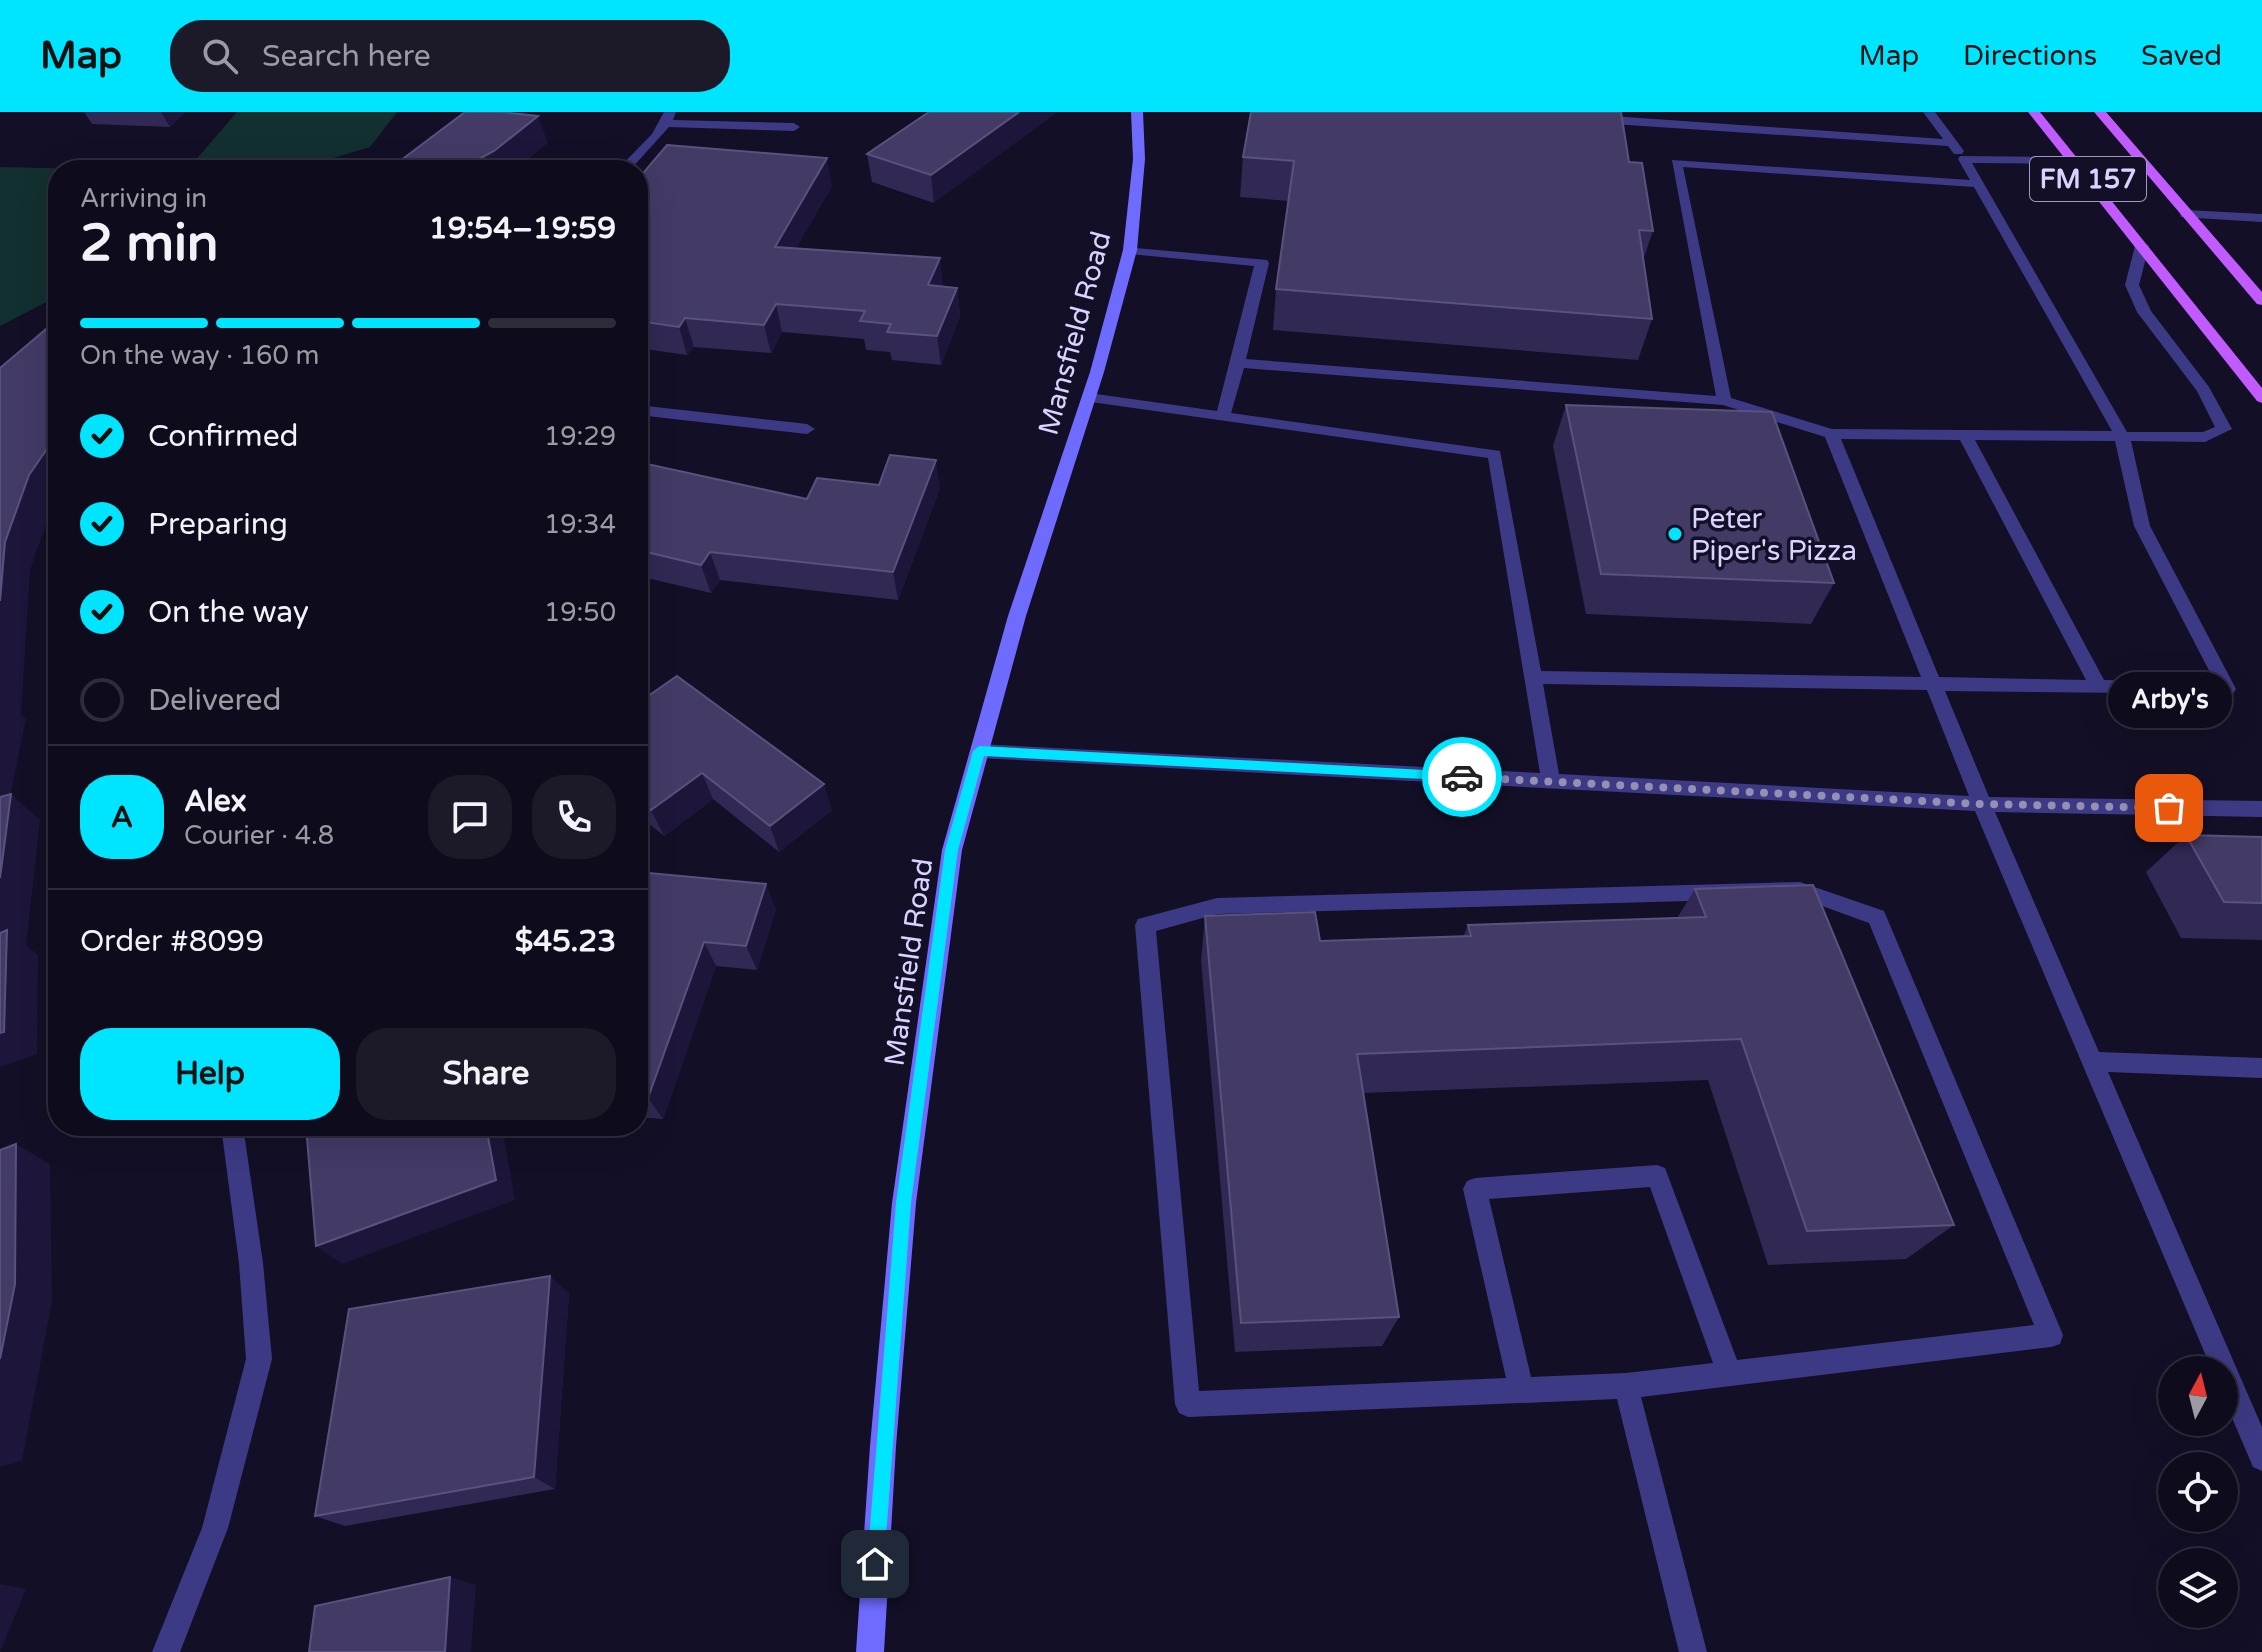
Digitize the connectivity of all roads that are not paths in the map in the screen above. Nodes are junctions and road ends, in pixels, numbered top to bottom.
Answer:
1 (1137, 112) edge
2 (1929, 112) edge
3 (2034, 112) edge
4 (2100, 112) edge
5 (668, 118) edge
6 (1585, 118) edge
7 (794, 127) dead end
8 (1953, 143) junction
9 (1964, 159) junction
10 (633, 160) edge
11 (2072, 160) junction
12 (1978, 184) junction
13 (2186, 214) junction
14 (2262, 218) edge
15 (2142, 246) junction
16 (1130, 250) junction
17 (2262, 301) edge
18 (1238, 363) junction
19 (1089, 398) junction
20 (2262, 398) edge
21 (1724, 401) junction
22 (648, 411) edge
23 (1223, 416) junction
24 (807, 429) dead end
25 (1831, 434) junction
26 (1965, 435) junction
27 (2122, 436) junction
28 (1533, 677) junction
29 (1932, 682) junction
30 (2098, 686) junction
31 (979, 751) junction
32 (1551, 781) junction
33 (1982, 804) junction
34 (2262, 809) edge
35 (2092, 1062) junction
36 (2262, 1068) edge
37 (233, 1136) edge
38 (1729, 1373) junction
39 (1626, 1386) junction
40 (1521, 1389) junction
41 (2262, 1458) edge
42 (166, 1652) edge
43 (870, 1652) edge
44 (1693, 1652) edge

1 - 16 street, Mansfield Road
2 - 8 street
3 - 11 main road, FM 157
4 - 13 main road, FM 157
5 - 7 street
5 - 10 street
6 - 8 street
8 - 9 street
9 - 11 street
9 - 12 street
11 - 15 main road, FM 157
12 - 21 street
12 - 27 street
13 - 14 street
13 - 17 main road, FM 157
15 - 20 main road, FM 157
15 - 27 street
16 - 18 street
16 - 19 street, Mansfield Road
18 - 21 street
18 - 23 street
19 - 23 street
19 - 31 street, Mansfield Road
21 - 25 street
22 - 24 street
23 - 28 street
25 - 26 street
25 - 29 street
26 - 27 street
26 - 30 street
27 - 30 street
28 - 29 street
28 - 32 street
29 - 30 street
29 - 33 street
31 - 32 street
31 - 43 street, Mansfield Road
32 - 33 street
33 - 34 street
33 - 35 street
35 - 36 street
35 - 41 street
37 - 42 street
38 - 39 street
38 - 40 street
38 - 40 street
39 - 40 street
39 - 44 street

